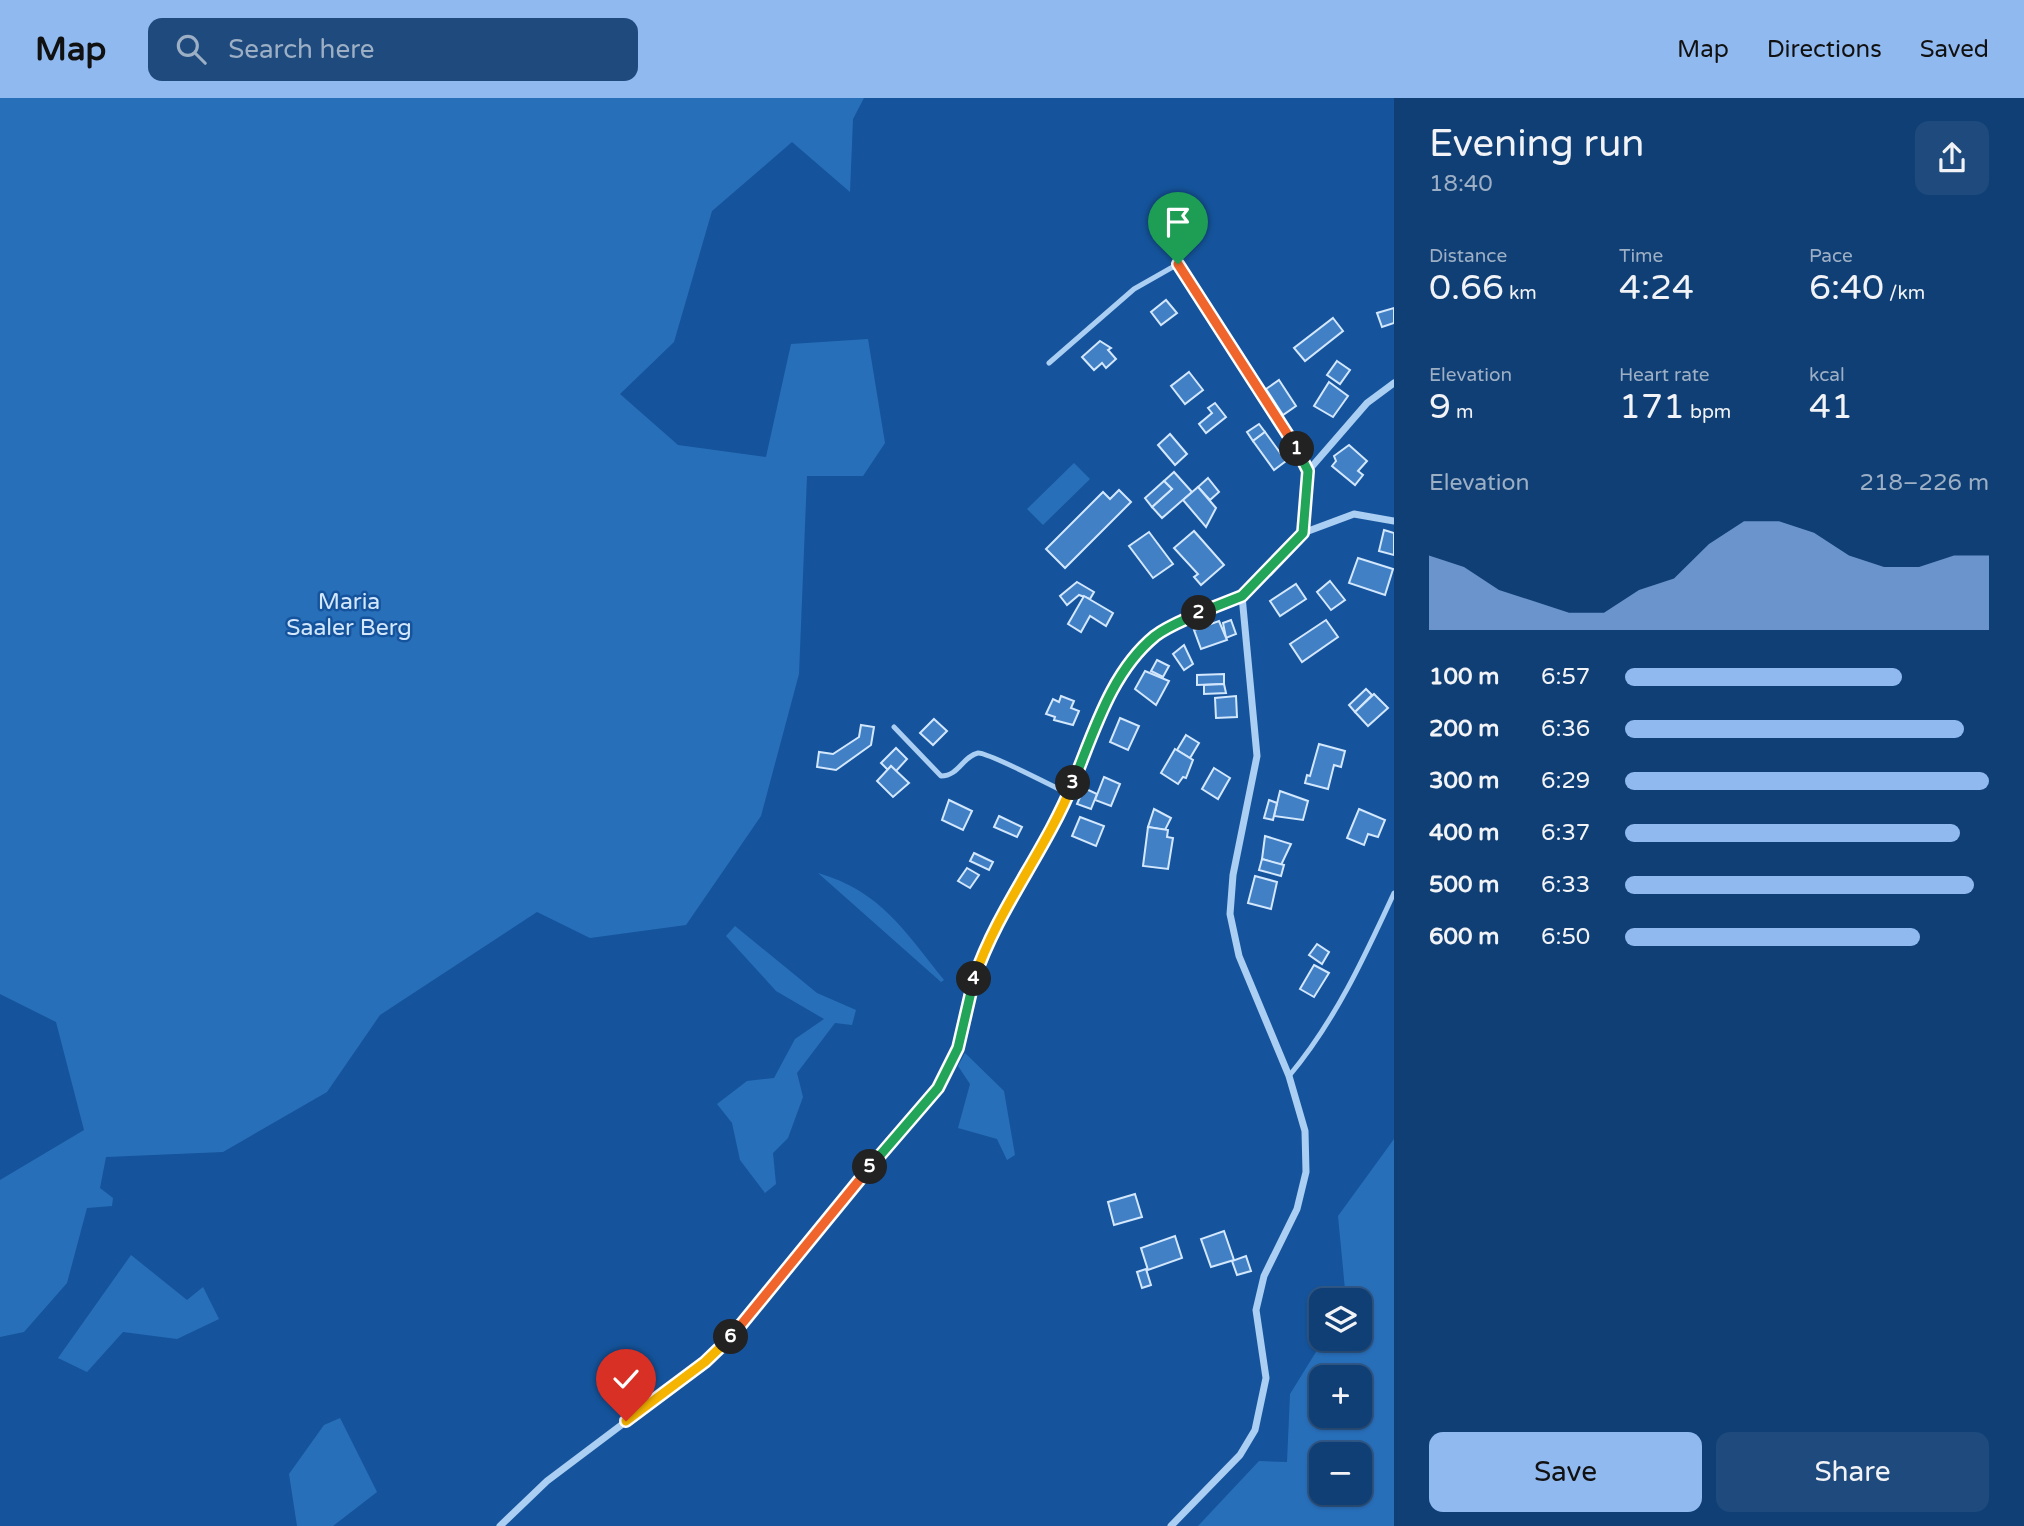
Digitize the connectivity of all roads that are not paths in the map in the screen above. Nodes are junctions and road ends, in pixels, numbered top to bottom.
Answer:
1 (1049, 363) dead end
2 (1394, 383) edge
3 (1308, 471) junction
4 (1394, 521) edge
5 (1303, 533) junction
6 (1242, 596) junction
7 (894, 727) dead end
8 (1069, 794) junction
9 (1394, 893) edge
10 (1289, 1076) junction
11 (500, 1526) edge
12 (1171, 1526) edge

1 - 3 lane
2 - 3 street
3 - 5 street
4 - 5 street
5 - 6 street
6 - 8 street
6 - 10 street
7 - 8 lane
8 - 11 street
9 - 10 lane
10 - 12 street

